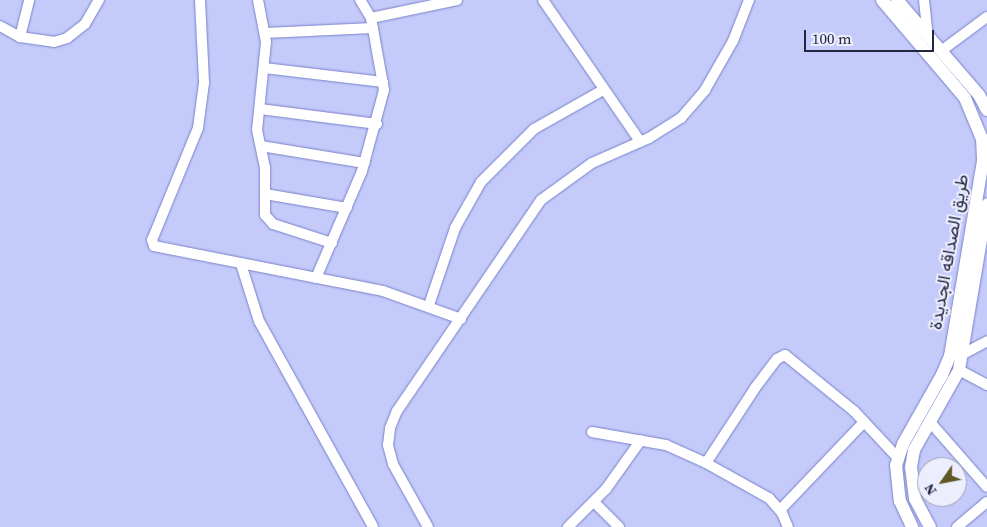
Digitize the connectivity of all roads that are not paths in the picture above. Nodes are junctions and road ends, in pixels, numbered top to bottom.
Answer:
1 (28, 0) edge
2 (99, 0) edge
3 (200, 0) edge
4 (260, 0) edge
5 (360, 0) edge
6 (457, 0) edge
7 (543, 0) edge
8 (750, 0) edge
9 (882, 0) edge
10 (897, 0) edge
11 (924, 0) edge
12 (987, 17) edge
13 (372, 23) junction
14 (0, 26) edge
15 (264, 33) junction
16 (928, 36) junction
17 (20, 37) junction
18 (937, 54) junction
19 (264, 68) junction
20 (383, 82) junction
21 (603, 90) junction
22 (260, 109) junction
23 (987, 110) edge
24 (378, 124) junction
25 (640, 141) junction
26 (260, 146) junction
27 (365, 164) junction
28 (265, 194) junction
29 (987, 204) edge
30 (347, 208) junction
31 (332, 243) junction
32 (241, 264) junction
33 (316, 278) junction
34 (429, 305) junction
35 (461, 319) junction
36 (987, 341) edge
37 (963, 354) junction
38 (959, 370) junction
39 (987, 385) edge
40 (864, 422) junction
41 (930, 422) junction
42 (592, 432) dead end
43 (641, 440) junction
44 (908, 447) junction
45 (898, 458) junction
46 (706, 463) junction
47 (987, 487) edge
48 (987, 502) edge
49 (594, 503) junction
50 (780, 510) junction
51 (373, 527) edge
52 (428, 527) edge
53 (568, 527) edge
54 (619, 527) edge
55 (788, 527) edge
56 (912, 527) edge
57 (930, 527) edge
58 (957, 527) edge

1 - 17 street
2 - 17 street
3 - 32 street
4 - 15 street
5 - 13 street
6 - 13 street
7 - 21 street
8 - 25 street
9 - 18 street, طريق الصداقه الجديدة
10 - 16 street, طريق الصداقه الجديدة
11 - 16 street
12 - 18 street
13 - 15 street
13 - 20 street
14 - 17 street
15 - 19 street
16 - 18 street, طريق الصداقه الجديدة
18 - 23 street, طريق الصداقه الجديدة
18 - 44 street, طريق الصداقه الجديدة
19 - 20 street
19 - 22 street
20 - 24 street
21 - 25 street
21 - 34 street
22 - 24 street
22 - 26 street
24 - 27 street
25 - 35 street
26 - 27 street
26 - 28 street
27 - 30 street
28 - 30 street
28 - 31 street
29 - 37 street, طريق الصداقه الجديدة
30 - 31 street
31 - 33 street
32 - 33 street
32 - 51 street
33 - 34 street
34 - 35 street
35 - 52 street
36 - 37 street
37 - 38 street, طريق الصداقه الجديدة
38 - 39 street
38 - 41 street, طريق الصداقه الجديدة
40 - 45 street
40 - 46 street
40 - 50 street
41 - 44 street, طريق الصداقه الجديدة
41 - 47 street
42 - 43 street
43 - 46 street
43 - 49 street
44 - 45 street, طريق الصداقه الجديدة
44 - 57 street, طريق الصداقه الجديدة
45 - 56 street, طريق الصداقه الجديدة
46 - 50 street
48 - 58 street
49 - 53 street
49 - 54 street
50 - 55 street

